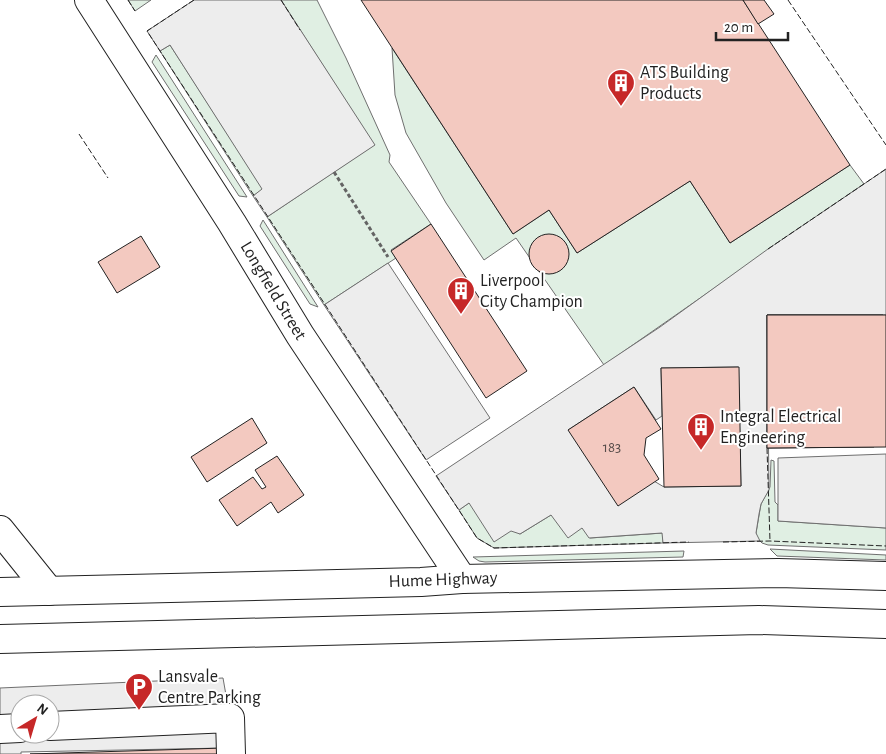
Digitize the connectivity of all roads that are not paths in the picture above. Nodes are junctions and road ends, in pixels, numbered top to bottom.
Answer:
1 (89, 0) edge
2 (0, 530) edge
3 (886, 576) edge
4 (462, 578) junction
5 (49, 591) junction
6 (0, 592) edge
7 (886, 624) edge
8 (0, 639) edge
9 (60, 726) edge
10 (231, 754) edge

1 - 4 main road, Longfield Street
2 - 5 main road
3 - 4 main road, Hume Highway
4 - 5 main road, Hume Highway
5 - 6 main road, Hume Highway
7 - 8 main road
9 - 10 main road

